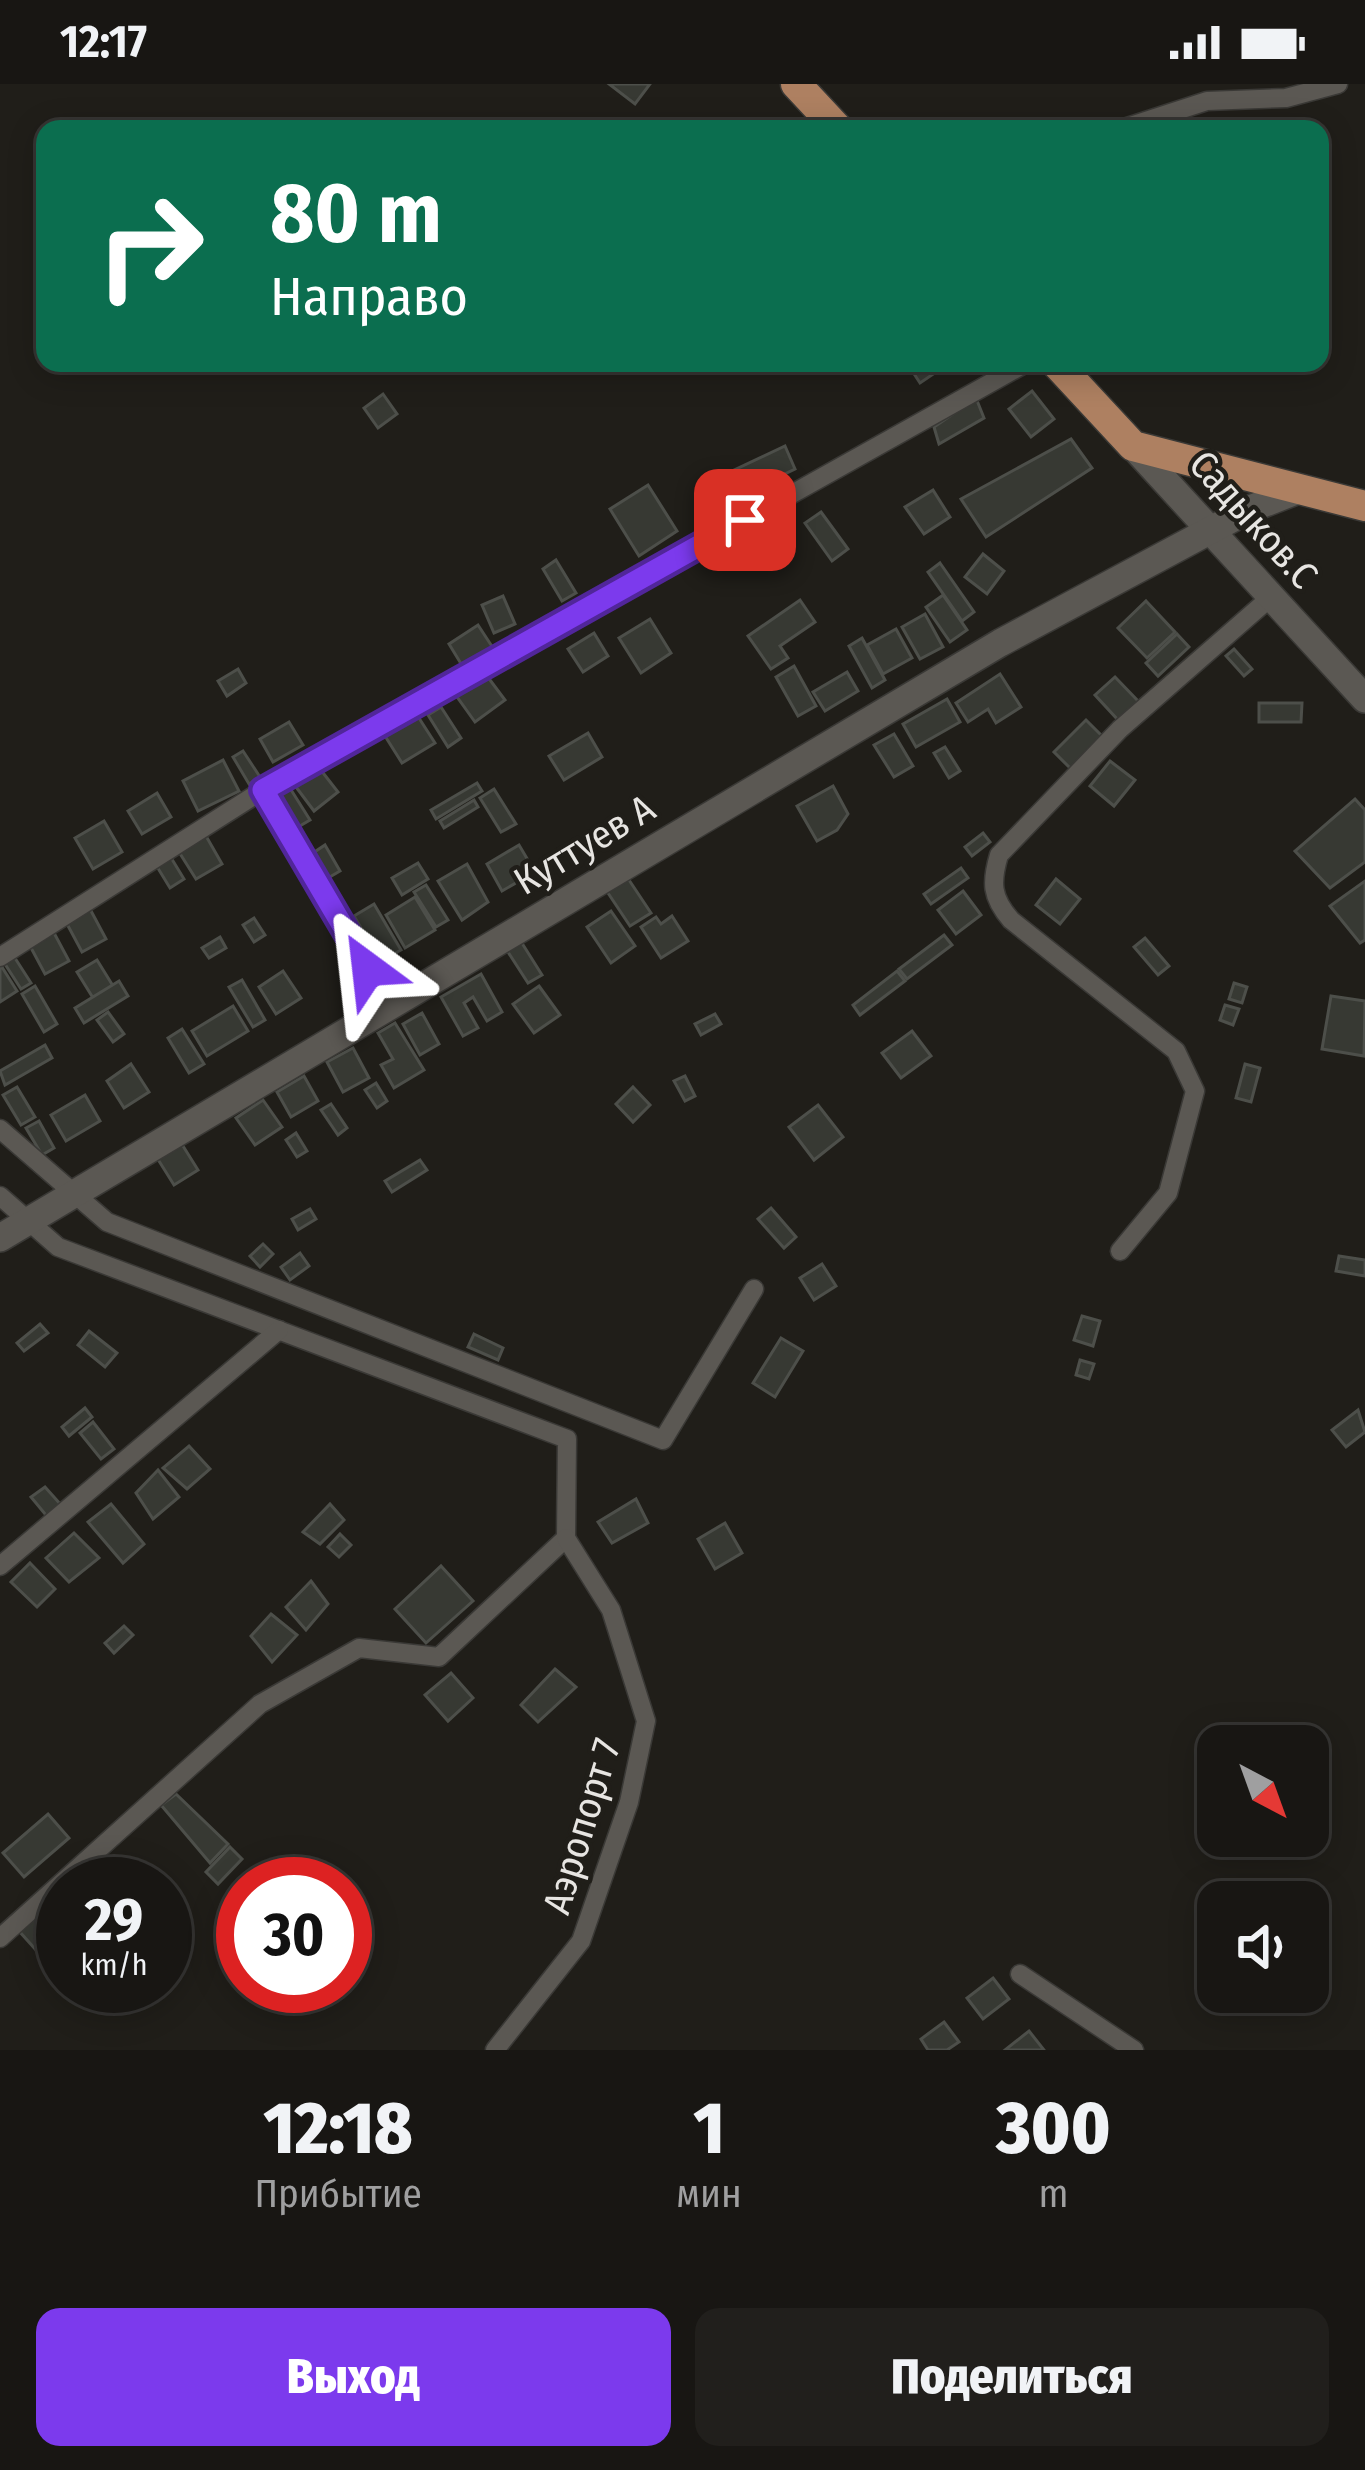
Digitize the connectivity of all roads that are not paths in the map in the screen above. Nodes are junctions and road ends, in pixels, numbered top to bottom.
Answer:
1 (796, 84) edge
2 (1338, 84) edge
3 (830, 120) edge
4 (1148, 120) edge
5 (1010, 372) edge
6 (1064, 372) edge
7 (1133, 446) junction
8 (1301, 489) junction
9 (1365, 506) edge
10 (1214, 528) junction
11 (1271, 597) junction
12 (1365, 699) edge
13 (263, 790) junction
14 (0, 957) edge
15 (388, 1005) junction
16 (0, 1130) edge
17 (69, 1194) junction
18 (0, 1196) edge
19 (28, 1218) junction
20 (0, 1238) edge
21 (1120, 1251) dead end
22 (754, 1289) dead end
23 (279, 1330) junction
24 (566, 1538) junction
25 (0, 1566) edge
26 (0, 1939) edge
27 (1020, 1974) dead end
28 (495, 2050) edge
29 (1135, 2050) edge

1 - 3 main road
2 - 4 street
5 - 13 street
6 - 7 main road
7 - 8 main road
7 - 10 street, Садыков.С
8 - 9 main road
8 - 10 street, Куттуев А
10 - 11 street, Садыков.С
10 - 15 street, Куттуев А
11 - 12 street, Садыков.С
11 - 21 street
13 - 14 street
13 - 15 street
15 - 17 street, Куттуев А
16 - 17 street
17 - 19 street, Куттуев А
17 - 22 street
18 - 19 street
19 - 20 street, Куттуев А
19 - 23 street
23 - 24 street
23 - 25 street
24 - 26 street
24 - 28 street, Аэропорт 7
27 - 29 street

